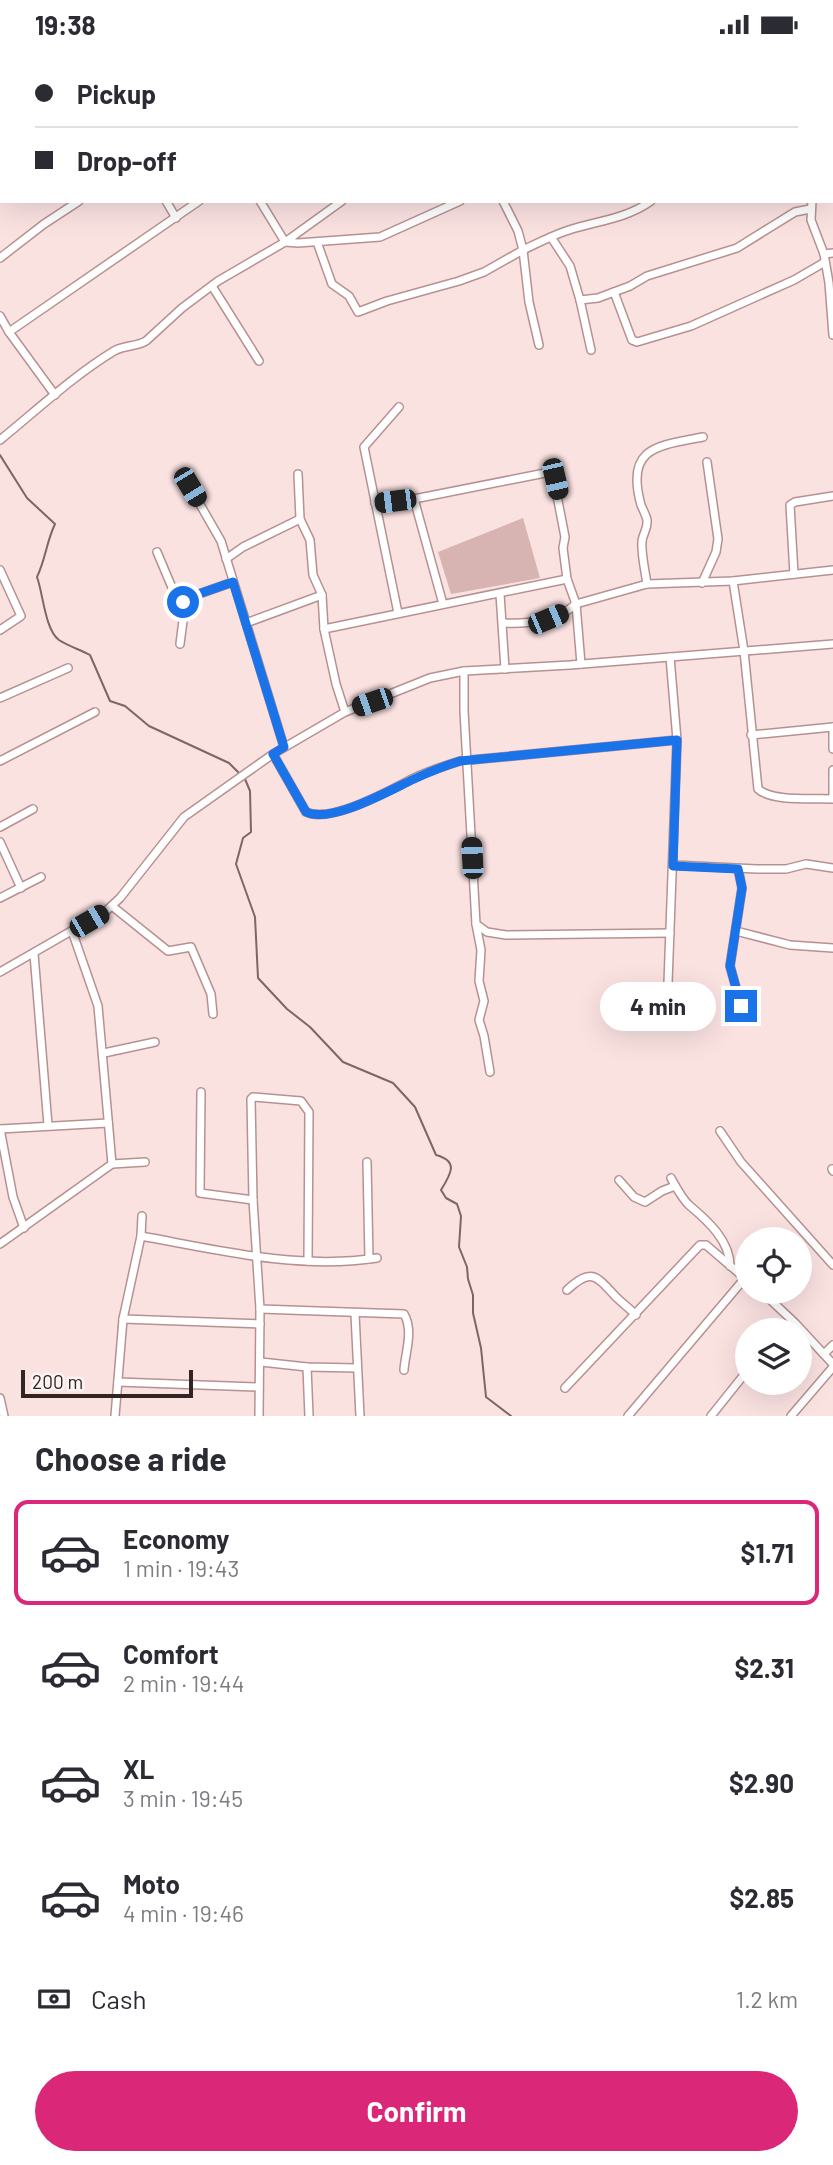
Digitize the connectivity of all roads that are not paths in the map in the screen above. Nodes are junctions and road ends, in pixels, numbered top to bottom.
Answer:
1 (76, 203) edge
2 (167, 203) edge
3 (196, 203) edge
4 (261, 203) edge
5 (339, 203) edge
6 (456, 203) edge
7 (504, 203) edge
8 (648, 203) edge
9 (811, 205) edge
10 (176, 218) junction
11 (551, 237) junction
12 (285, 242) junction
13 (317, 242) junction
14 (523, 250) junction
15 (833, 253) edge
16 (0, 258) edge
17 (825, 258) junction
18 (212, 286) junction
19 (614, 292) junction
20 (580, 300) junction
21 (0, 316) edge
22 (9, 332) junction
23 (833, 335) edge
24 (539, 345) dead end
25 (591, 350) dead end
26 (259, 361) dead end
27 (55, 395) junction
28 (399, 407) dead end
29 (703, 437) dead end
30 (0, 440) edge
31 (707, 462) dead end
32 (298, 474) dead end
33 (190, 487) dead end
34 (833, 496) edge
35 (414, 499) junction
36 (375, 503) junction
37 (300, 519) junction
38 (158, 552) dead end
39 (226, 559) junction
40 (0, 570) edge
41 (833, 570) edge
42 (794, 574) junction
43 (567, 579) junction
44 (733, 580) junction
45 (233, 582) junction
46 (702, 583) junction
47 (646, 584) junction
48 (500, 594) junction
49 (322, 595) junction
50 (176, 597) junction
51 (443, 604) junction
52 (576, 604) junction
53 (398, 613) junction
54 (246, 623) junction
55 (503, 623) junction
56 (324, 629) junction
57 (0, 630) edge
58 (180, 644) dead end
59 (833, 644) edge
60 (744, 651) junction
61 (670, 657) junction
62 (581, 664) junction
63 (68, 668) dead end
64 (505, 669) junction
65 (464, 671) junction
66 (0, 698) edge
67 (95, 712) dead end
68 (345, 712) junction
69 (833, 727) edge
70 (751, 735) junction
71 (677, 740) junction
72 (284, 747) junction
73 (833, 749) edge
74 (273, 754) junction
75 (467, 760) junction
76 (0, 761) edge
77 (833, 770) edge
78 (833, 799) edge
79 (33, 809) dead end
80 (0, 827) edge
81 (0, 842) edge
82 (673, 866) junction
83 (833, 868) edge
84 (738, 869) junction
85 (41, 877) dead end
86 (21, 888) junction
87 (0, 898) edge
88 (113, 906) junction
89 (476, 924) junction
90 (72, 931) junction
91 (736, 931) junction
92 (487, 932) junction
93 (670, 933) junction
94 (480, 939) junction
95 (833, 949) edge
96 (34, 954) junction
97 (0, 972) edge
98 (668, 983) dead end
99 (741, 1006) dead end
100 (213, 1014) dead end
101 (155, 1042) dead end
102 (104, 1053) junction
103 (490, 1072) dead end
104 (201, 1092) dead end
105 (108, 1123) junction
106 (48, 1125) junction
107 (0, 1129) edge
108 (720, 1131) dead end
109 (145, 1162) dead end
110 (368, 1162) dead end
111 (113, 1164) junction
112 (671, 1178) dead end
113 (619, 1180) dead end
114 (675, 1186) junction
115 (253, 1200) junction
116 (142, 1216) dead end
117 (24, 1228) junction
118 (141, 1236) junction
119 (0, 1244) edge
120 (258, 1258) junction
121 (308, 1261) junction
122 (833, 1265) edge
123 (730, 1266) junction
124 (735, 1270) edge
125 (567, 1290) dead end
126 (735, 1292) edge
127 (775, 1304) edge
128 (260, 1309) junction
129 (355, 1314) junction
130 (636, 1315) junction
131 (123, 1318) junction
132 (790, 1318) edge
133 (260, 1324) junction
134 (812, 1341) edge
135 (833, 1345) edge
136 (824, 1354) junction
137 (261, 1362) junction
138 (833, 1366) edge
139 (307, 1367) junction
140 (357, 1368) junction
141 (404, 1370) dead end
142 (118, 1382) junction
143 (735, 1386) edge
144 (259, 1387) junction
145 (565, 1388) dead end
146 (0, 1398) edge
147 (4, 1416) edge
148 (115, 1416) edge
149 (259, 1416) edge
150 (309, 1416) edge
151 (360, 1416) edge
152 (628, 1416) edge
153 (710, 1416) edge
154 (790, 1416) edge

1 - 16 street
2 - 10 street
3 - 10 street
4 - 12 street
5 - 12 street
6 - 13 street
7 - 14 street
8 - 11 street
9 - 17 street
9 - 19 street
10 - 22 street
11 - 14 street
11 - 20 street
12 - 13 street
12 - 18 street
13 - 14 street
14 - 24 street
15 - 17 street
17 - 19 street
17 - 23 street
18 - 26 street
18 - 27 street
19 - 20 street
20 - 25 street
21 - 22 street
22 - 27 street
27 - 30 street
28 - 36 street
29 - 47 street
31 - 46 street
32 - 37 street
33 - 39 street
34 - 42 street
35 - 36 street
35 - 43 street
35 - 51 street
36 - 53 street
37 - 39 street
37 - 49 street
38 - 50 street
39 - 45 street
40 - 57 street
41 - 42 street
42 - 44 street
43 - 48 street
43 - 52 street
44 - 46 street
44 - 60 street
45 - 50 street
45 - 54 street
46 - 47 street
47 - 52 street
48 - 51 street
48 - 55 street
49 - 54 street
49 - 56 street
50 - 58 street
51 - 53 street
52 - 55 street
52 - 62 street
53 - 56 street
54 - 72 street
55 - 64 street
56 - 68 street
59 - 60 street
60 - 61 street
60 - 70 street
61 - 62 street
61 - 71 street
62 - 64 street
63 - 66 street
64 - 65 street
65 - 68 street
65 - 75 street
67 - 76 street
68 - 72 street
69 - 70 street
69 - 73 street
70 - 78 street
71 - 75 street
71 - 82 street
72 - 74 street
74 - 75 street
74 - 88 street
75 - 89 street
77 - 78 street
79 - 80 street
81 - 86 street
82 - 84 street
82 - 93 street
83 - 84 street
84 - 91 street
85 - 86 street
86 - 87 street
88 - 90 street
88 - 100 street
89 - 92 street
89 - 94 street
90 - 96 street
90 - 102 street
91 - 95 street
91 - 99 street
92 - 93 street
92 - 94 street
93 - 98 street
94 - 103 street
96 - 97 street
96 - 106 street
101 - 102 street
102 - 105 street
104 - 115 street
105 - 106 street
105 - 111 street
106 - 107 street
107 - 117 street
108 - 122 street
109 - 111 street
110 - 121 street
111 - 117 street
112 - 114 street
113 - 114 street
114 - 123 street
115 - 120 street
115 - 121 street
116 - 118 street
117 - 119 street
118 - 120 street
118 - 131 street
120 - 121 street
120 - 128 street
123 - 124 street
123 - 130 street
125 - 130 street
126 - 152 street
127 - 132 street
128 - 129 street
128 - 133 street
129 - 140 street
129 - 141 street
130 - 145 street
131 - 133 street
131 - 142 street
133 - 137 street
134 - 136 street
135 - 136 street
136 - 138 street
137 - 139 street
137 - 144 street
138 - 154 street
139 - 140 street
139 - 150 street
140 - 151 street
142 - 144 street
142 - 148 street
143 - 153 street
144 - 149 street
146 - 147 street

